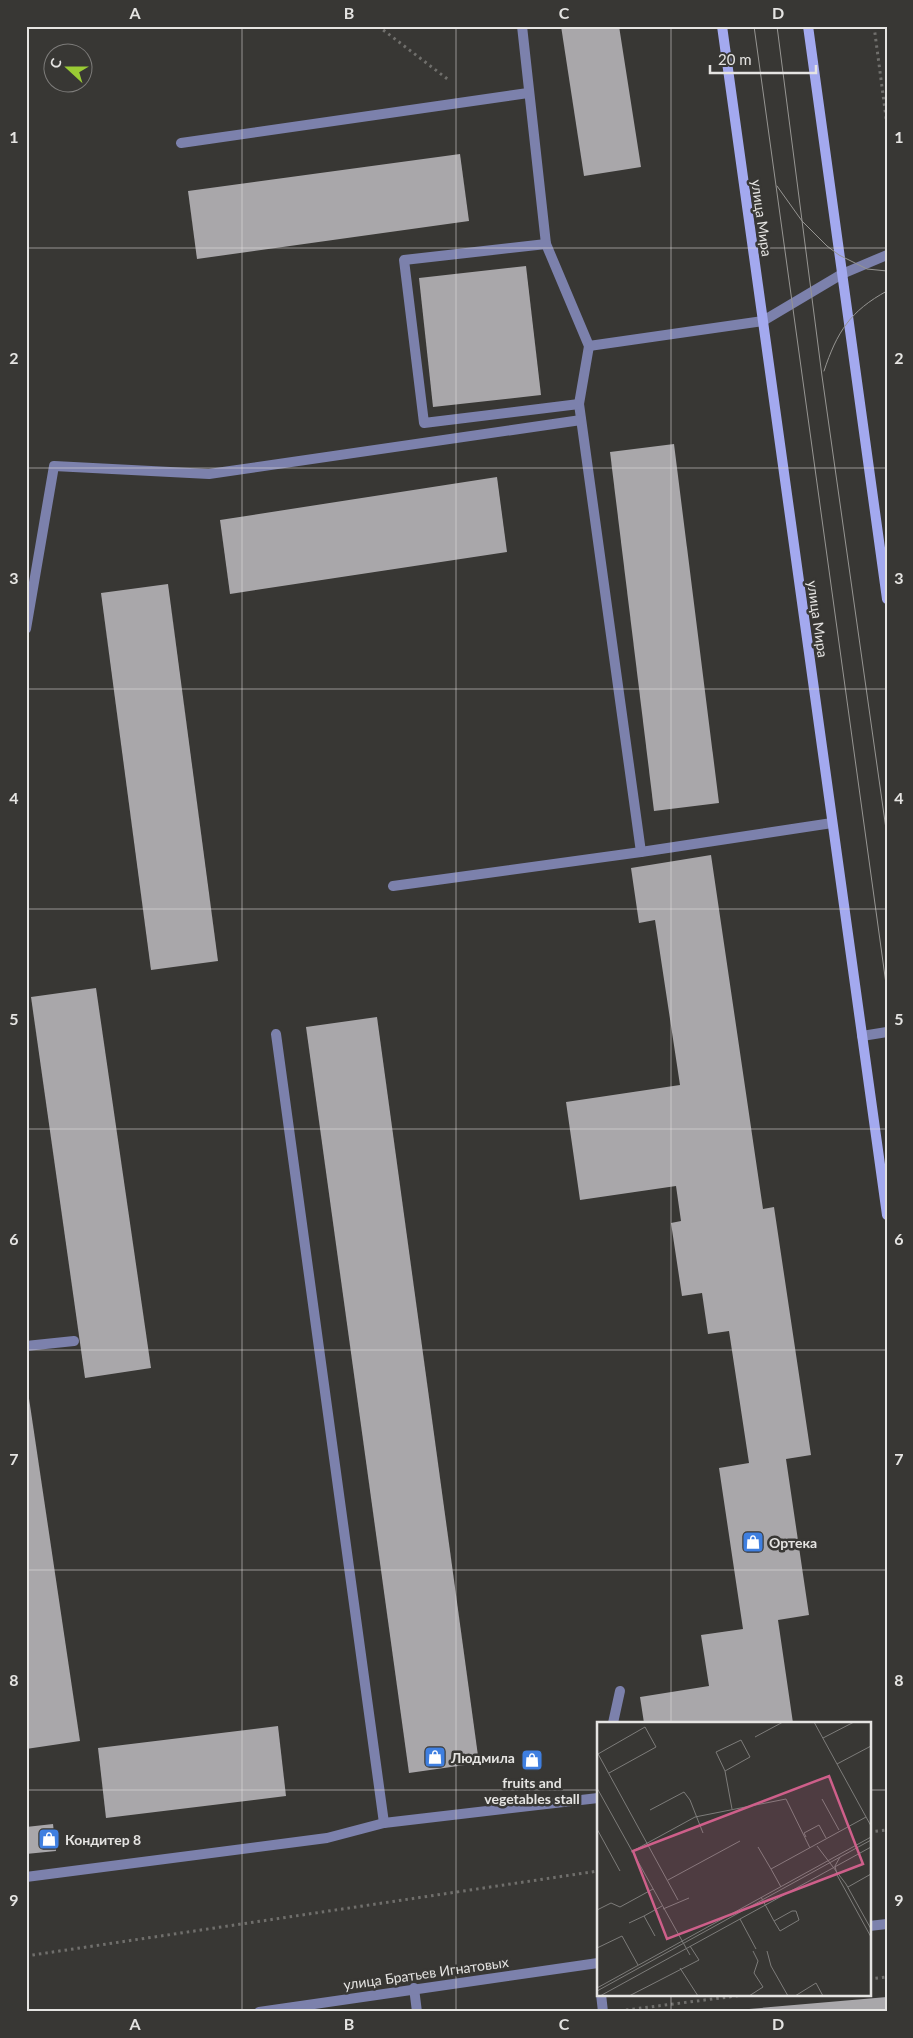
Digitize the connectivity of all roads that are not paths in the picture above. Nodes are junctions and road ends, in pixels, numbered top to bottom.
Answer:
1 (522, 26) edge
2 (722, 26) edge
3 (808, 26) edge
4 (528, 93) junction
5 (181, 143) dead end
6 (546, 244) junction
7 (887, 254) edge
8 (842, 274) junction
9 (763, 321) junction
10 (589, 346) junction
11 (579, 404) junction
12 (581, 420) junction
13 (887, 599) edge
14 (26, 629) edge
15 (832, 823) junction
16 (641, 852) junction
17 (393, 886) dead end
18 (887, 1032) edge
19 (276, 1034) dead end
20 (862, 1036) junction
21 (887, 1215) edge
22 (74, 1341) dead end
23 (26, 1346) edge
24 (620, 1691) dead end
25 (613, 1722) edge
26 (597, 1798) edge
27 (384, 1823) junction
28 (26, 1877) edge
29 (887, 1924) edge
30 (870, 1926) edge
31 (597, 1964) edge
32 (414, 1988) junction
33 (601, 1996) edge
34 (259, 2012) edge
35 (417, 2012) edge
36 (604, 2012) edge

1 - 4 street
2 - 9 main road, улица Мира
3 - 8 main road
4 - 5 street
4 - 6 street
6 - 10 street
6 - 11 street
7 - 8 street
8 - 9 street
8 - 13 main road
9 - 10 street
9 - 15 main road, улица Мира
10 - 11 street
11 - 12 street
12 - 14 street
12 - 16 street
15 - 16 street
15 - 20 main road, улица Мира
16 - 17 street
18 - 20 street
19 - 27 street
20 - 21 main road, улица Мира
22 - 23 street
24 - 25 street
26 - 27 street
27 - 28 street
29 - 30 street
31 - 32 street, улица Братьев Игнатовых
32 - 34 street, улица Братьев Игнатовых
32 - 35 street
33 - 36 street

